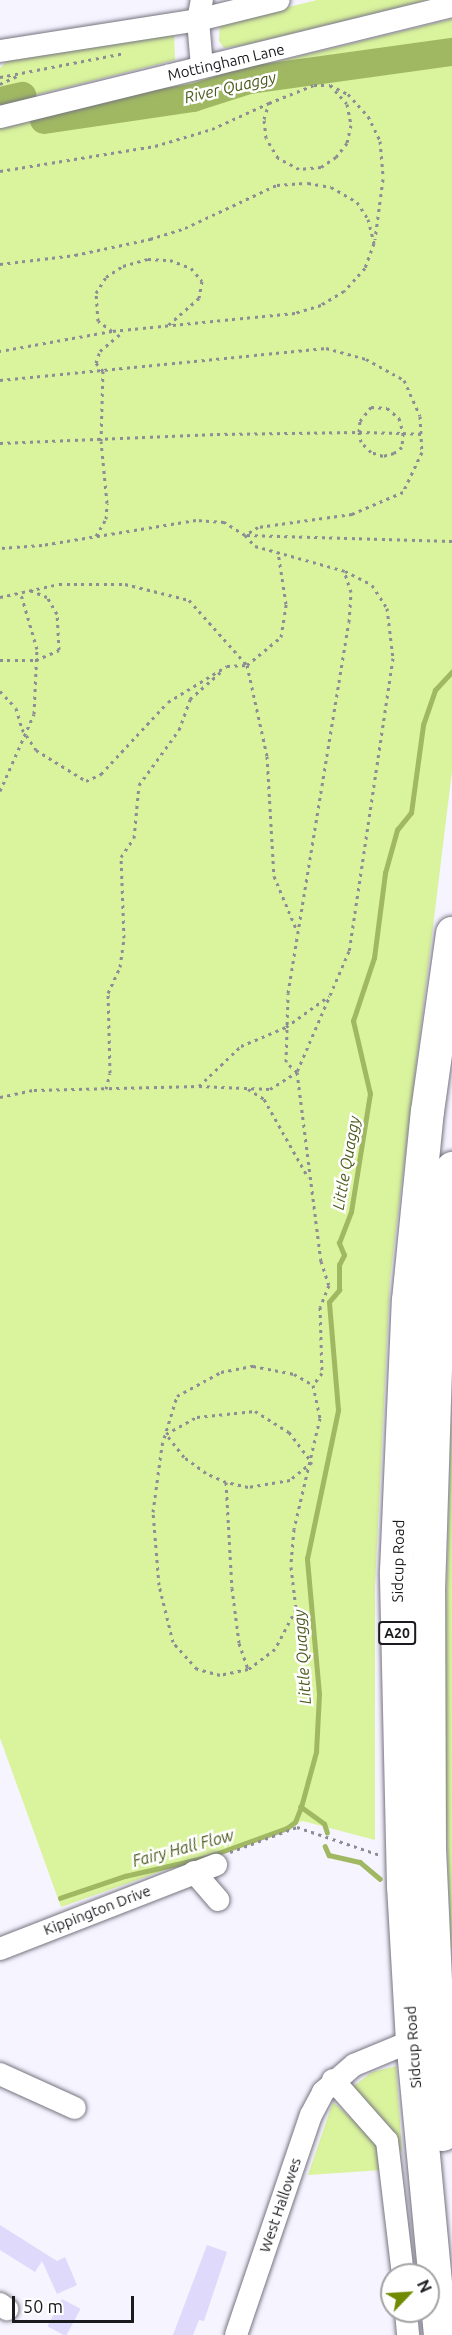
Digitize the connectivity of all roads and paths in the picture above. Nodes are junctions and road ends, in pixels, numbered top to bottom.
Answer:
1 (279, 0) edge
2 (452, 6) edge
3 (200, 10) edge
4 (0, 51) edge
5 (130, 51) dead end
6 (202, 67) junction
7 (20, 74) junction
8 (0, 77) edge
9 (0, 84) edge
10 (330, 85) junction
11 (269, 103) junction
12 (0, 117) edge
13 (0, 171) edge
14 (374, 243) junction
15 (0, 264) edge
16 (167, 327) junction
17 (112, 331) junction
18 (124, 331) junction
19 (0, 351) edge
20 (103, 371) junction
21 (0, 380) edge
22 (359, 432) junction
23 (403, 434) junction
24 (421, 434) junction
25 (101, 441) junction
26 (0, 443) edge
27 (245, 535) junction
28 (95, 537) junction
29 (452, 541) edge
30 (0, 548) edge
31 (278, 552) junction
32 (345, 571) junction
33 (29, 590) junction
34 (20, 591) junction
35 (0, 597) edge
36 (0, 660) edge
37 (36, 660) junction
38 (247, 665) junction
39 (227, 666) junction
40 (0, 691) edge
41 (27, 737) junction
42 (0, 791) edge
43 (297, 933) junction
44 (452, 933) edge
45 (330, 994) junction
46 (286, 1027) junction
47 (297, 1072) junction
48 (199, 1086) junction
49 (247, 1088) junction
50 (106, 1089) junction
51 (0, 1097) edge
52 (452, 1168) edge
53 (309, 1178) junction
54 (313, 1385) junction
55 (165, 1434) junction
56 (312, 1462) junction
57 (226, 1482) junction
58 (248, 1669) junction
59 (297, 1827) dead end
60 (389, 1858) dead end
61 (216, 1864) dead end
62 (194, 1872) junction
63 (218, 1900) dead end
64 (0, 1949) edge
65 (442, 1975) edge
66 (412, 2041) junction
67 (0, 2074) edge
68 (333, 2080) junction
69 (75, 2108) dead end
70 (452, 2238) edge
71 (402, 2263) edge
72 (236, 2335) edge
73 (440, 2335) edge

1 - 3 street
2 - 6 street, Mottingham Lane
3 - 4 street
3 - 6 street
5 - 7 path
6 - 12 street, Mottingham Lane
7 - 8 path
7 - 9 path
10 - 11 path
10 - 11 path
10 - 14 path
11 - 13 path
14 - 15 path
14 - 16 path
16 - 17 path
16 - 18 path
17 - 18 path
17 - 19 path
18 - 20 path
20 - 21 path
20 - 24 path
20 - 25 path
22 - 23 path
22 - 23 path
22 - 23 path
22 - 25 path
23 - 24 path
24 - 27 path
25 - 26 path
25 - 28 path
27 - 28 path
27 - 29 path
27 - 31 path
28 - 30 path
31 - 32 path
31 - 38 path
32 - 43 path
32 - 45 path
33 - 34 path
33 - 37 path
33 - 38 path
34 - 35 path
34 - 37 path
36 - 37 path
37 - 41 path
38 - 39 path
38 - 43 path
39 - 41 path
39 - 50 path
40 - 41 path
41 - 42 path
43 - 46 path
44 - 66 highway, Sidcup Road / A20
45 - 46 path
45 - 47 path
46 - 47 path
46 - 48 path
47 - 49 path
47 - 53 path
48 - 49 path
48 - 50 path
49 - 53 path
50 - 51 path
52 - 65 highway, Sidcup Road / A20
53 - 54 path
54 - 55 path
54 - 56 path
55 - 56 path
55 - 57 path
55 - 58 path
56 - 57 path
56 - 58 path
57 - 58 path
59 - 60 path
61 - 62 street, Kippington Drive
62 - 63 street
62 - 64 street, Kippington Drive
65 - 70 highway, Sidcup Road / A20
66 - 68 street
66 - 73 highway, Sidcup Road / A20
67 - 69 street
68 - 71 street
68 - 72 street, West Hallowes

